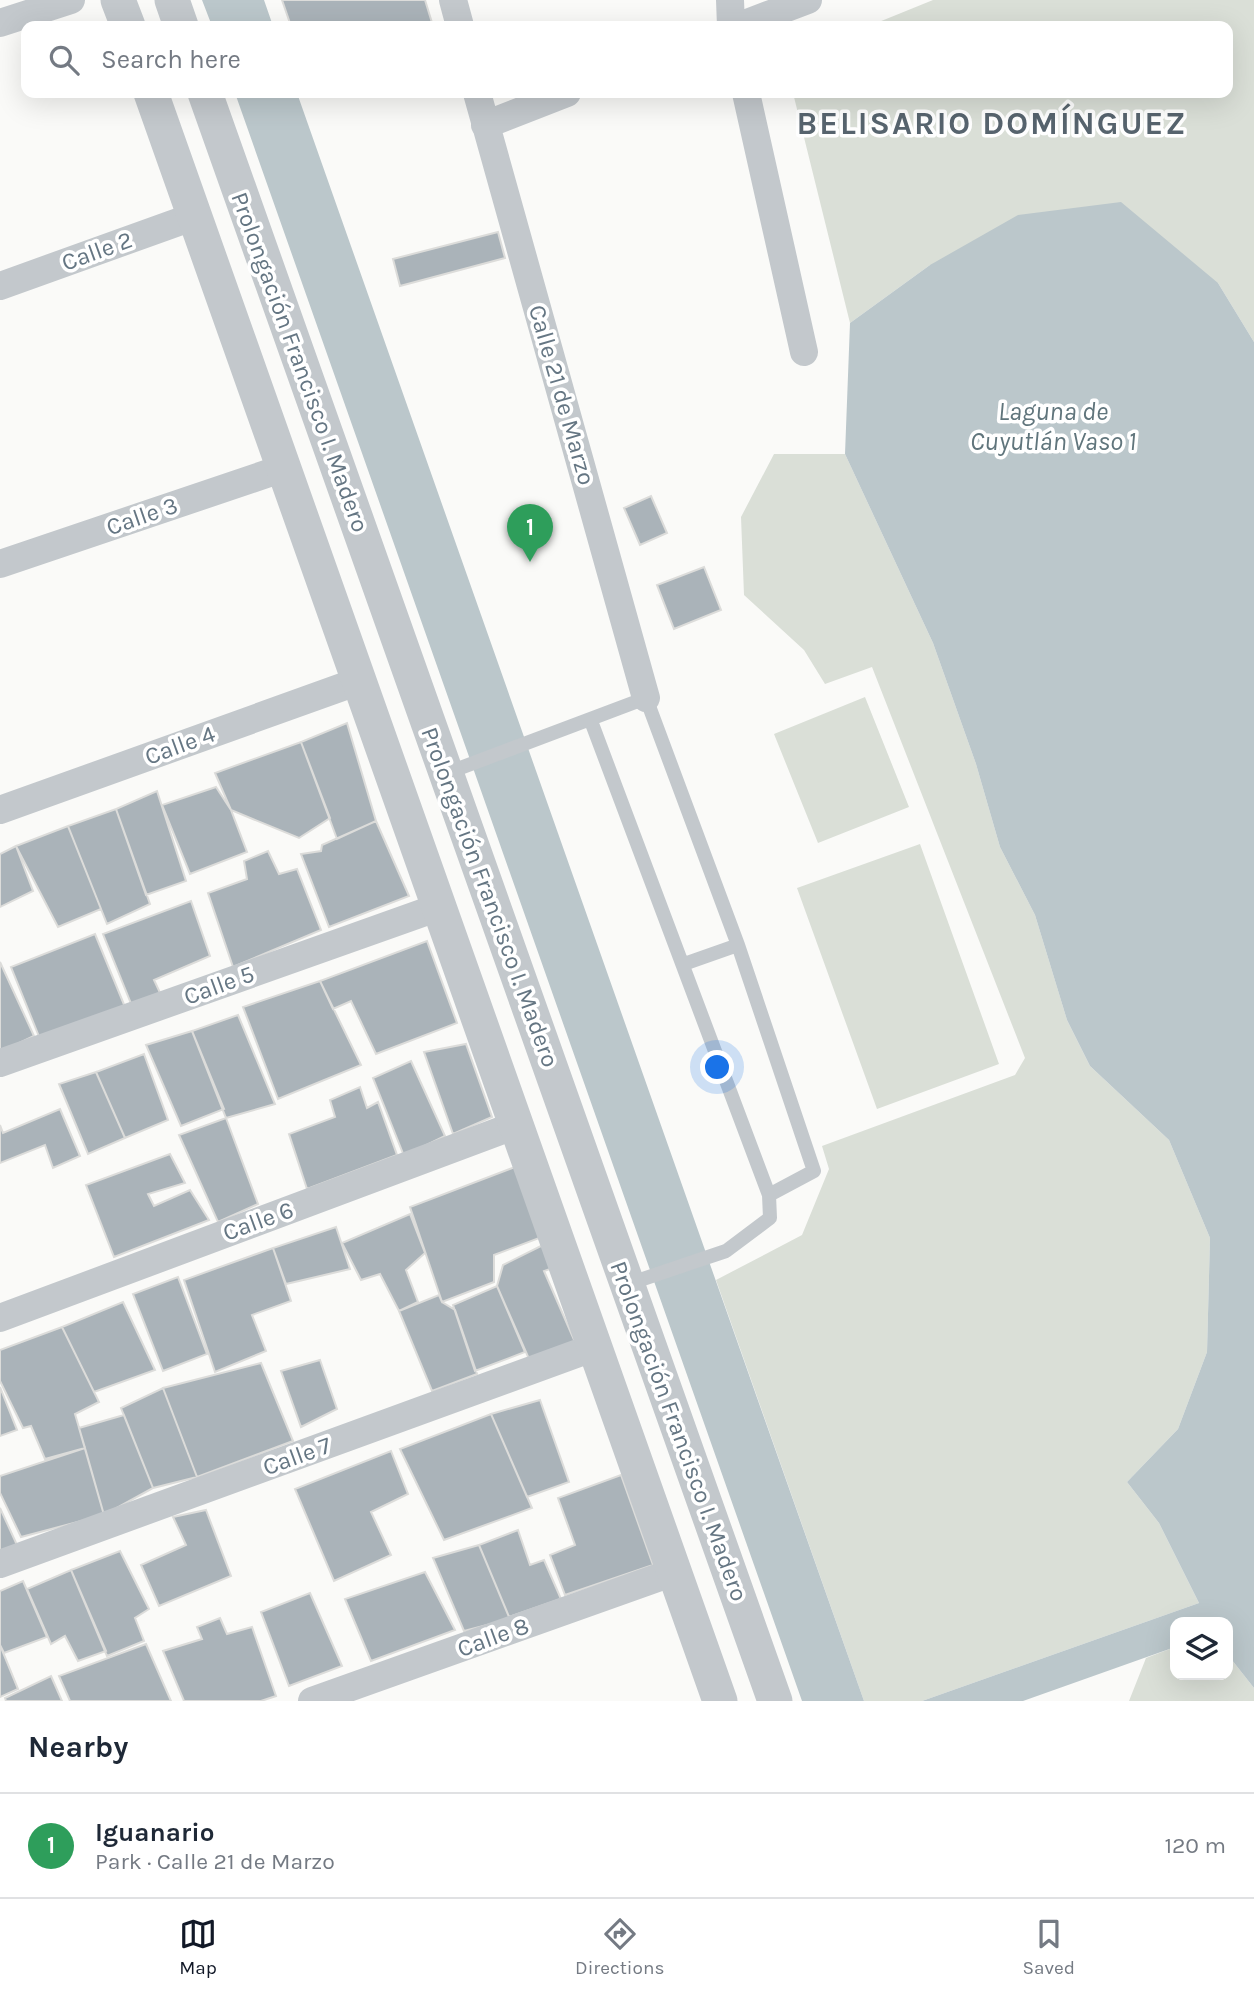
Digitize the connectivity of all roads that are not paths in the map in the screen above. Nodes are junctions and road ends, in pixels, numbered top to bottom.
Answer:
1 (71, 0) edge
2 (118, 0) edge
3 (172, 0) edge
4 (453, 0) edge
5 (730, 0) edge
6 (808, 0) edge
7 (126, 21) edge
8 (179, 21) edge
9 (459, 21) edge
10 (731, 21) edge
11 (752, 21) edge
12 (0, 23) edge
13 (153, 98) edge
14 (207, 98) edge
15 (478, 98) edge
16 (554, 98) edge
17 (747, 98) edge
18 (485, 124) junction
19 (195, 216) junction
20 (0, 286) edge
21 (804, 352) dead end
22 (284, 468) junction
23 (0, 564) edge
24 (380, 586) junction
25 (329, 596) junction
26 (359, 681) junction
27 (646, 698) junction
28 (591, 721) junction
29 (455, 770) junction
30 (0, 810) edge
31 (439, 907) junction
32 (738, 945) junction
33 (684, 964) junction
34 (528, 1003) junction
35 (478, 1018) junction
36 (0, 1063) edge
37 (516, 1125) junction
38 (769, 1195) junction
39 (637, 1281) junction
40 (0, 1318) edge
41 (595, 1347) junction
42 (688, 1457) junction
43 (639, 1473) junction
44 (0, 1564) edge
45 (674, 1572) junction
46 (312, 1701) edge
47 (720, 1701) edge
48 (775, 1701) edge

1 - 12 street
2 - 7 street
3 - 8 street
4 - 9 street
5 - 10 street
6 - 11 street
13 - 19 street, Prolongación Francisco I. Madero
14 - 24 street, Prolongación Francisco I. Madero
15 - 18 street, Calle 21 de Marzo
16 - 18 street
17 - 21 street
18 - 27 street, Calle 21 de Marzo
19 - 20 street, Calle 2
19 - 22 street, Prolongación Francisco I. Madero
22 - 23 street, Calle 3
22 - 25 street, Prolongación Francisco I. Madero
24 - 25 street
24 - 29 street, Prolongación Francisco I. Madero
25 - 26 street, Prolongación Francisco I. Madero
26 - 30 street, Calle 4
26 - 31 street, Prolongación Francisco I. Madero
27 - 28 lane
27 - 32 lane
28 - 29 lane
28 - 33 lane
29 - 34 street, Prolongación Francisco I. Madero
31 - 35 street, Prolongación Francisco I. Madero
31 - 36 street, Calle 5
32 - 33 lane
32 - 38 lane
33 - 38 lane
34 - 35 street
34 - 39 street, Prolongación Francisco I. Madero
35 - 37 street, Prolongación Francisco I. Madero
37 - 40 street, Calle 6
37 - 41 street, Prolongación Francisco I. Madero
38 - 39 lane
39 - 42 street, Prolongación Francisco I. Madero
41 - 43 street, Prolongación Francisco I. Madero
41 - 44 street, Calle 7
42 - 43 street
42 - 48 street, Prolongación Francisco I. Madero
43 - 45 street, Prolongación Francisco I. Madero
45 - 46 street, Calle 8
45 - 47 street, Prolongación Francisco I. Madero

